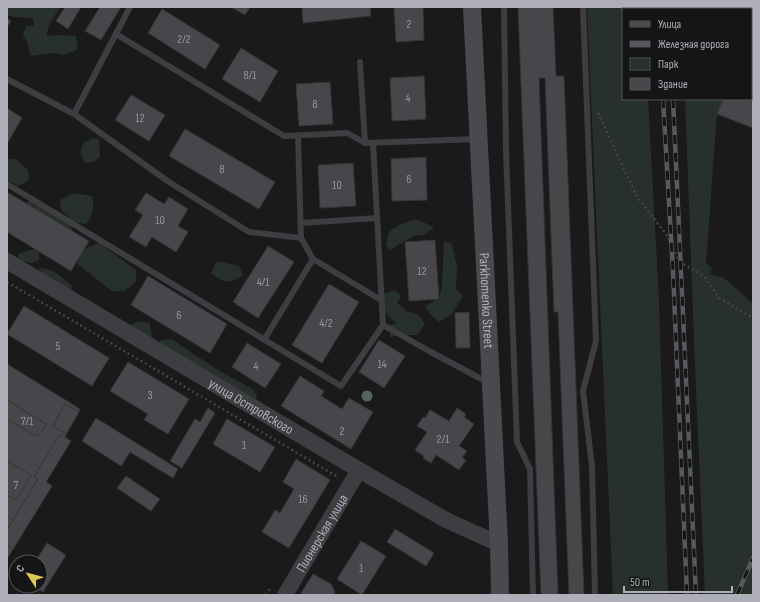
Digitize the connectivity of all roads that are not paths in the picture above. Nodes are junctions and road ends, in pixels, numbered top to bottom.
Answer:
1 (130, 7) edge
2 (472, 7) edge
3 (504, 7) edge
4 (583, 7) edge
5 (116, 34) junction
6 (360, 62) dead end
7 (8, 81) edge
8 (74, 114) junction
9 (298, 136) junction
10 (478, 139) junction
11 (365, 143) junction
12 (373, 143) junction
13 (7, 184) edge
14 (377, 218) junction
15 (301, 223) junction
16 (301, 238) junction
17 (313, 259) junction
18 (7, 262) edge
19 (381, 300) junction
20 (383, 324) junction
21 (264, 340) junction
22 (490, 383) junction
23 (359, 470) junction
24 (499, 544) junction
25 (285, 595) edge
26 (500, 595) edge
27 (533, 595) edge
28 (595, 595) edge

1 - 5 lane
2 - 10 main road, Parkhomenko Street
3 - 27 lane
4 - 28 lane
5 - 8 lane
5 - 9 lane
6 - 11 lane
7 - 8 lane
8 - 16 lane
9 - 11 lane
9 - 15 lane
10 - 12 lane
10 - 22 main road, Parkhomenko Street
11 - 12 lane
12 - 14 lane
13 - 21 lane
14 - 15 lane
14 - 19 lane
15 - 16 lane
16 - 17 lane
17 - 19 lane
17 - 21 lane
18 - 23 street, улица Островского
19 - 20 lane
20 - 21 lane
20 - 22 lane
22 - 24 main road, Parkhomenko Street
23 - 24 street, улица Островского
23 - 25 street, Пионерская улица
24 - 26 main road, Parkhomenko Street

